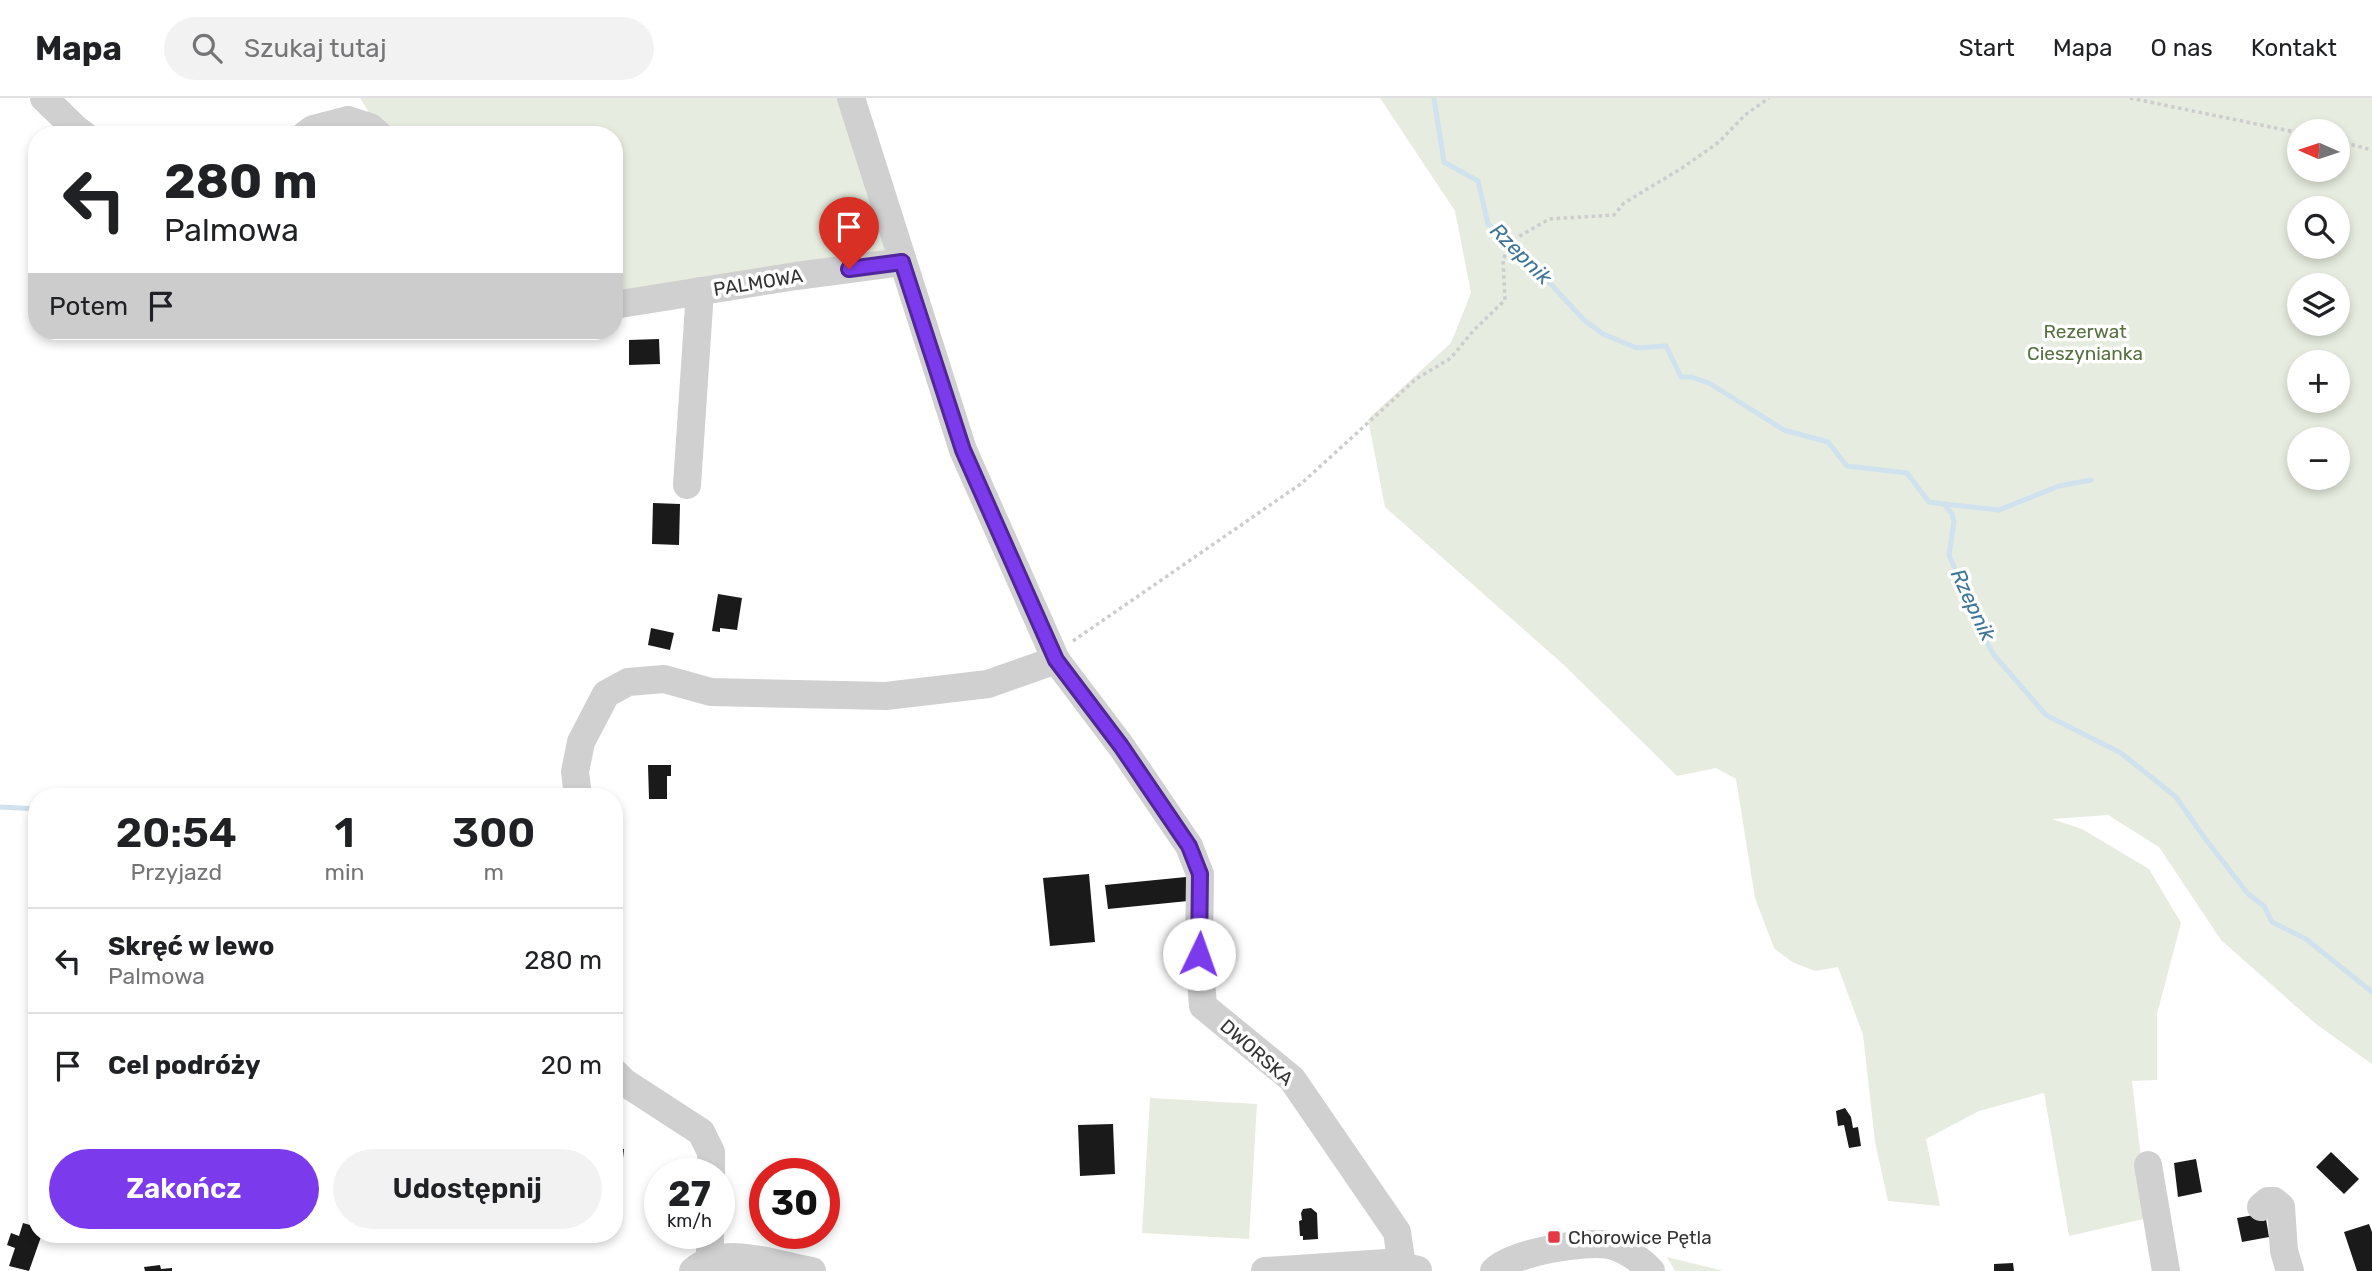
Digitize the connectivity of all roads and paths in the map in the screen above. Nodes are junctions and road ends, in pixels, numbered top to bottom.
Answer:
1 (44, 98) edge
2 (851, 98) edge
3 (1769, 98) edge
4 (2130, 98) edge
5 (346, 109) edge
6 (73, 126) edge
7 (318, 126) edge
8 (369, 126) edge
9 (2287, 130) edge
10 (2350, 144) edge
11 (2372, 150) edge
12 (902, 262) junction
13 (699, 291) junction
14 (623, 304) edge
15 (687, 485) dead end
16 (1054, 657) junction
17 (577, 788) edge
18 (623, 1081) edge
19 (711, 1158) edge
20 (2148, 1165) dead end
21 (2262, 1207) dead end
22 (704, 1255) edge
23 (1411, 1268) edge
24 (812, 1271) edge
25 (1265, 1271) edge
26 (1494, 1271) edge
27 (1651, 1271) edge
28 (2166, 1271) edge
29 (2290, 1271) edge

1 - 6 street
2 - 12 street, DWORSKA
3 - 16 path
4 - 9 path
5 - 7 street
5 - 8 street
10 - 11 path
12 - 13 street, PALMOWA
12 - 16 street, DWORSKA
13 - 14 street, PALMOWA
13 - 15 street
16 - 17 street
16 - 23 street, DWORSKA
18 - 19 street
20 - 28 street
21 - 29 street
22 - 24 street
23 - 25 street
26 - 27 street

